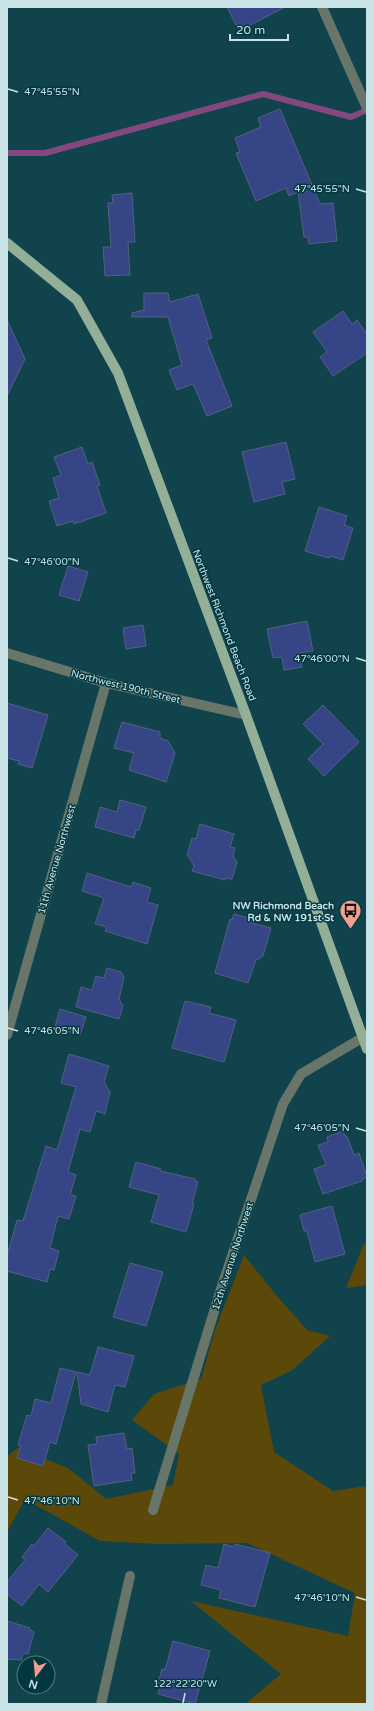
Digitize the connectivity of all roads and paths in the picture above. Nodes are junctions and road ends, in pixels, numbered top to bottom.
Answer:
1 (322, 7) edge
2 (367, 108) edge
3 (7, 243) edge
4 (7, 653) edge
5 (106, 683) junction
6 (246, 715) junction
7 (7, 1035) edge
8 (365, 1036) edge
9 (367, 1049) edge
10 (153, 1510) dead end
11 (130, 1576) dead end
12 (102, 1704) edge

1 - 2 street
3 - 6 main road, Northwest Richmond Beach Road
4 - 5 street, Northwest 190th Street
5 - 6 street, Northwest 190th Street
5 - 7 street, 11th Avenue Northwest
6 - 8 main road, Northwest Richmond Beach Road
8 - 9 main road, Northwest Richmond Beach Road
8 - 10 street, 12th Avenue Northwest
11 - 12 street

